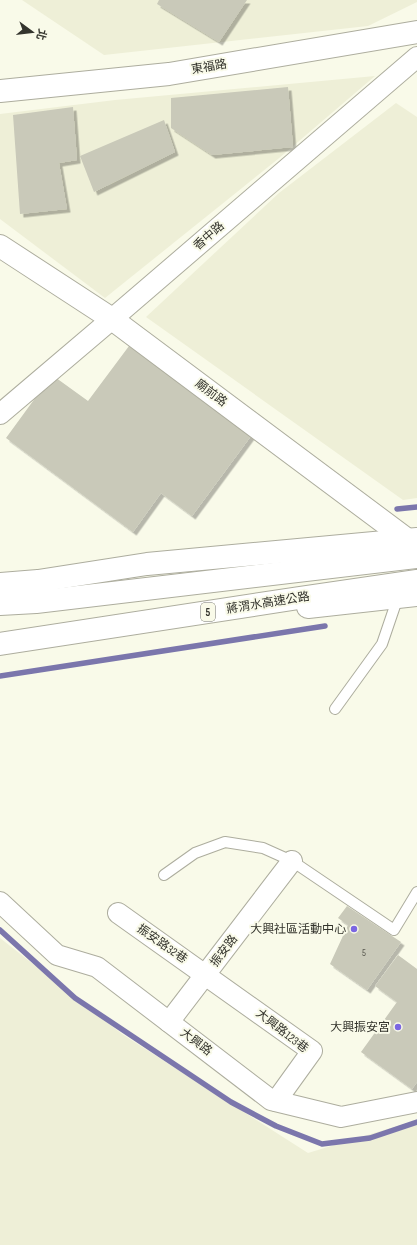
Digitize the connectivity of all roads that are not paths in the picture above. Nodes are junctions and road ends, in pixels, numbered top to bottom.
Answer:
1 (417, 32) edge
2 (417, 57) edge
3 (0, 91) edge
4 (0, 246) edge
5 (112, 319) junction
6 (0, 414) edge
7 (415, 546) edge
8 (417, 581) edge
9 (0, 584) edge
10 (407, 596) edge
11 (0, 604) edge
12 (0, 644) edge
13 (0, 652) edge
14 (335, 709) dead end
15 (292, 861) junction
16 (164, 875) dead end
17 (417, 892) edge
18 (0, 902) edge
19 (118, 913) dead end
20 (206, 975) junction
21 (169, 1022) junction
22 (276, 1101) junction
23 (417, 1102) edge

1 - 3 main road, 東福路
2 - 5 street, 香中路
4 - 5 main road, 廟前路
5 - 6 street, 香中路
5 - 7 main road, 廟前路
7 - 9 main road
7 - 11 main road
8 - 12 main road, 蔣渭水高速公路 / 5
10 - 13 main road
10 - 14 lane
15 - 16 lane
15 - 17 lane
15 - 20 street, 振安路
18 - 21 street, 大興路
19 - 20 street, 振安路32巷
20 - 21 street, 振安路
20 - 22 street, 大興路123巷
21 - 22 street, 大興路
22 - 23 street, 大興路

